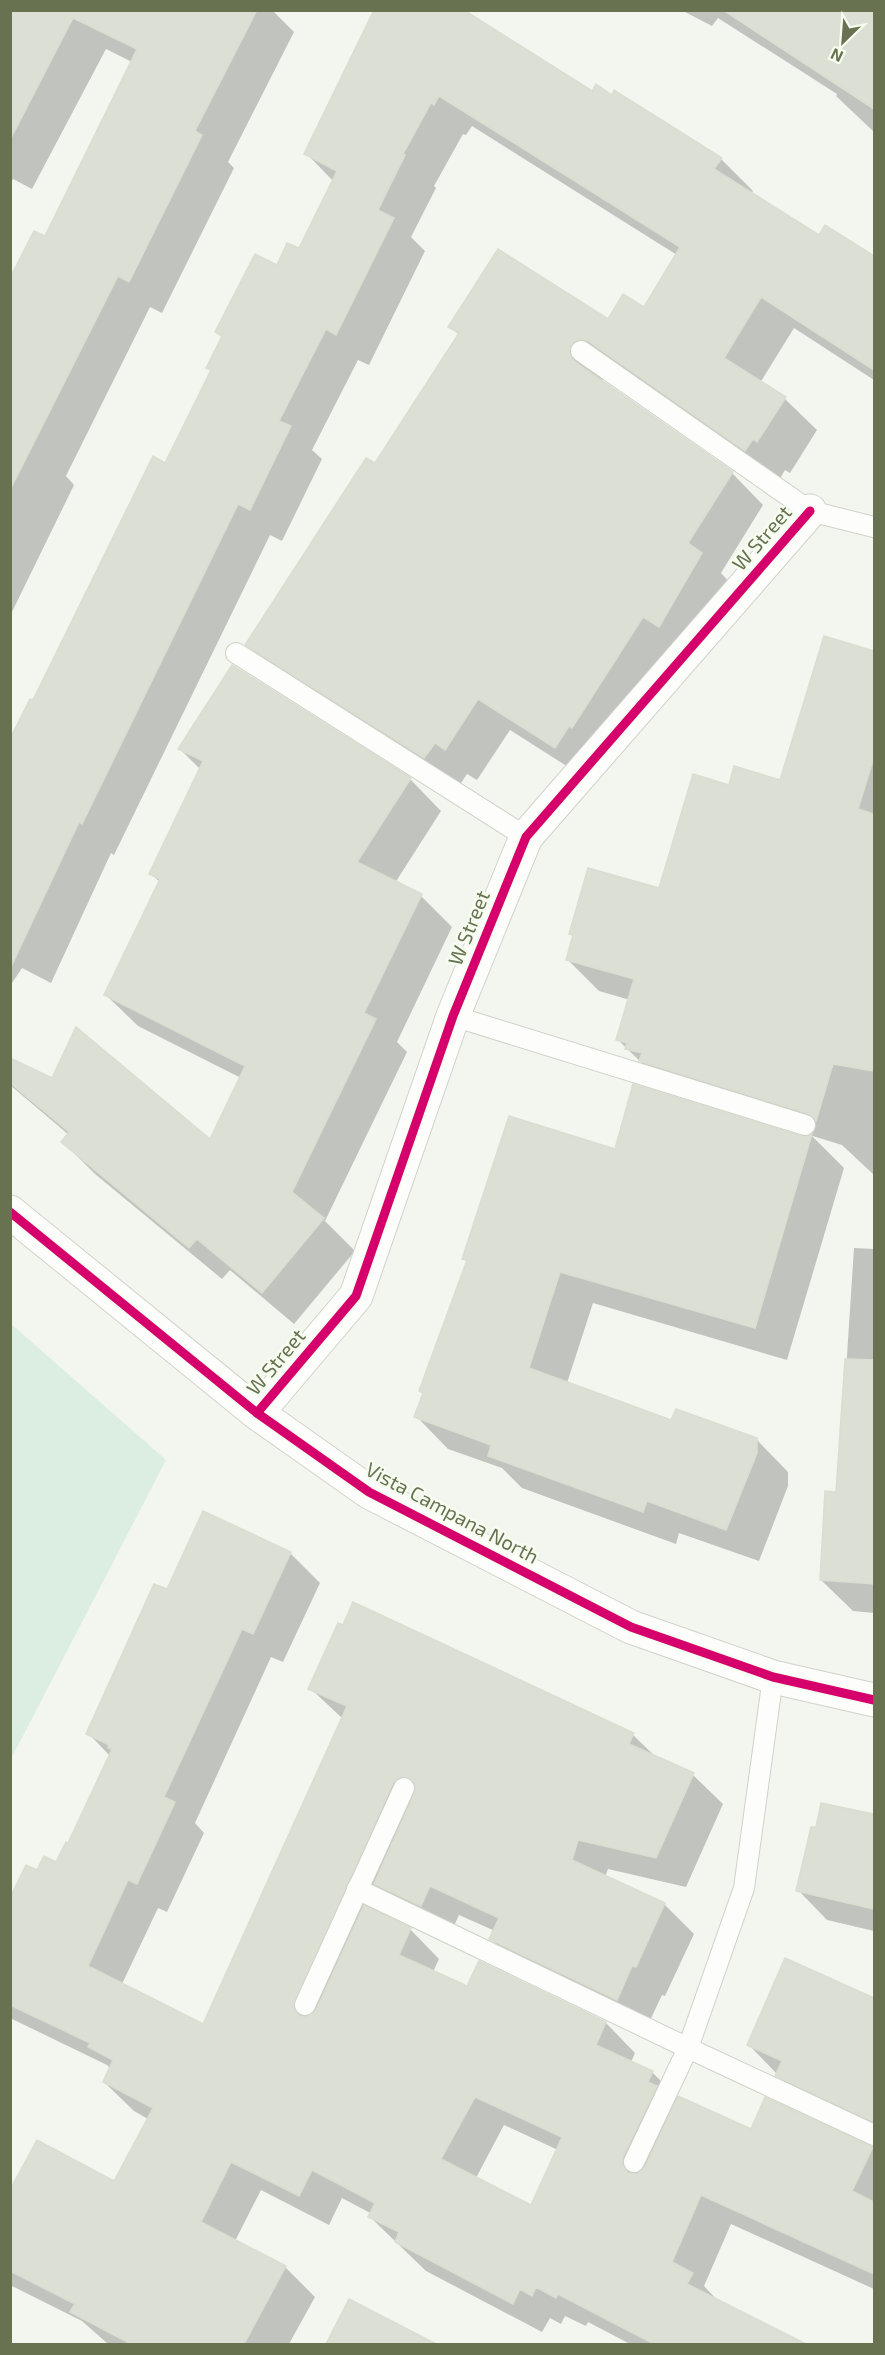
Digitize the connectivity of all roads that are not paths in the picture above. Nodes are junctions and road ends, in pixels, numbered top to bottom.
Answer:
1 (581, 351) dead end
2 (810, 511) junction
3 (874, 527) edge
4 (236, 653) dead end
5 (525, 837) junction
6 (453, 1016) junction
7 (805, 1125) dead end
8 (10, 1212) edge
9 (257, 1413) junction
10 (773, 1677) junction
11 (874, 1700) edge
12 (404, 1788) dead end
13 (357, 1889) junction
14 (305, 2005) dead end
15 (688, 2048) junction
16 (874, 2136) edge
17 (634, 2162) dead end

1 - 2 lane
2 - 3 lane
2 - 5 street, W Street
4 - 5 lane
5 - 6 street, W Street
6 - 7 lane
6 - 9 street, W Street
8 - 9 street, Vista Campana North
9 - 10 street, Vista Campana North
10 - 11 street, Vista Campana North
10 - 15 lane
12 - 13 lane
13 - 14 lane
13 - 15 lane
15 - 16 lane
15 - 17 lane

